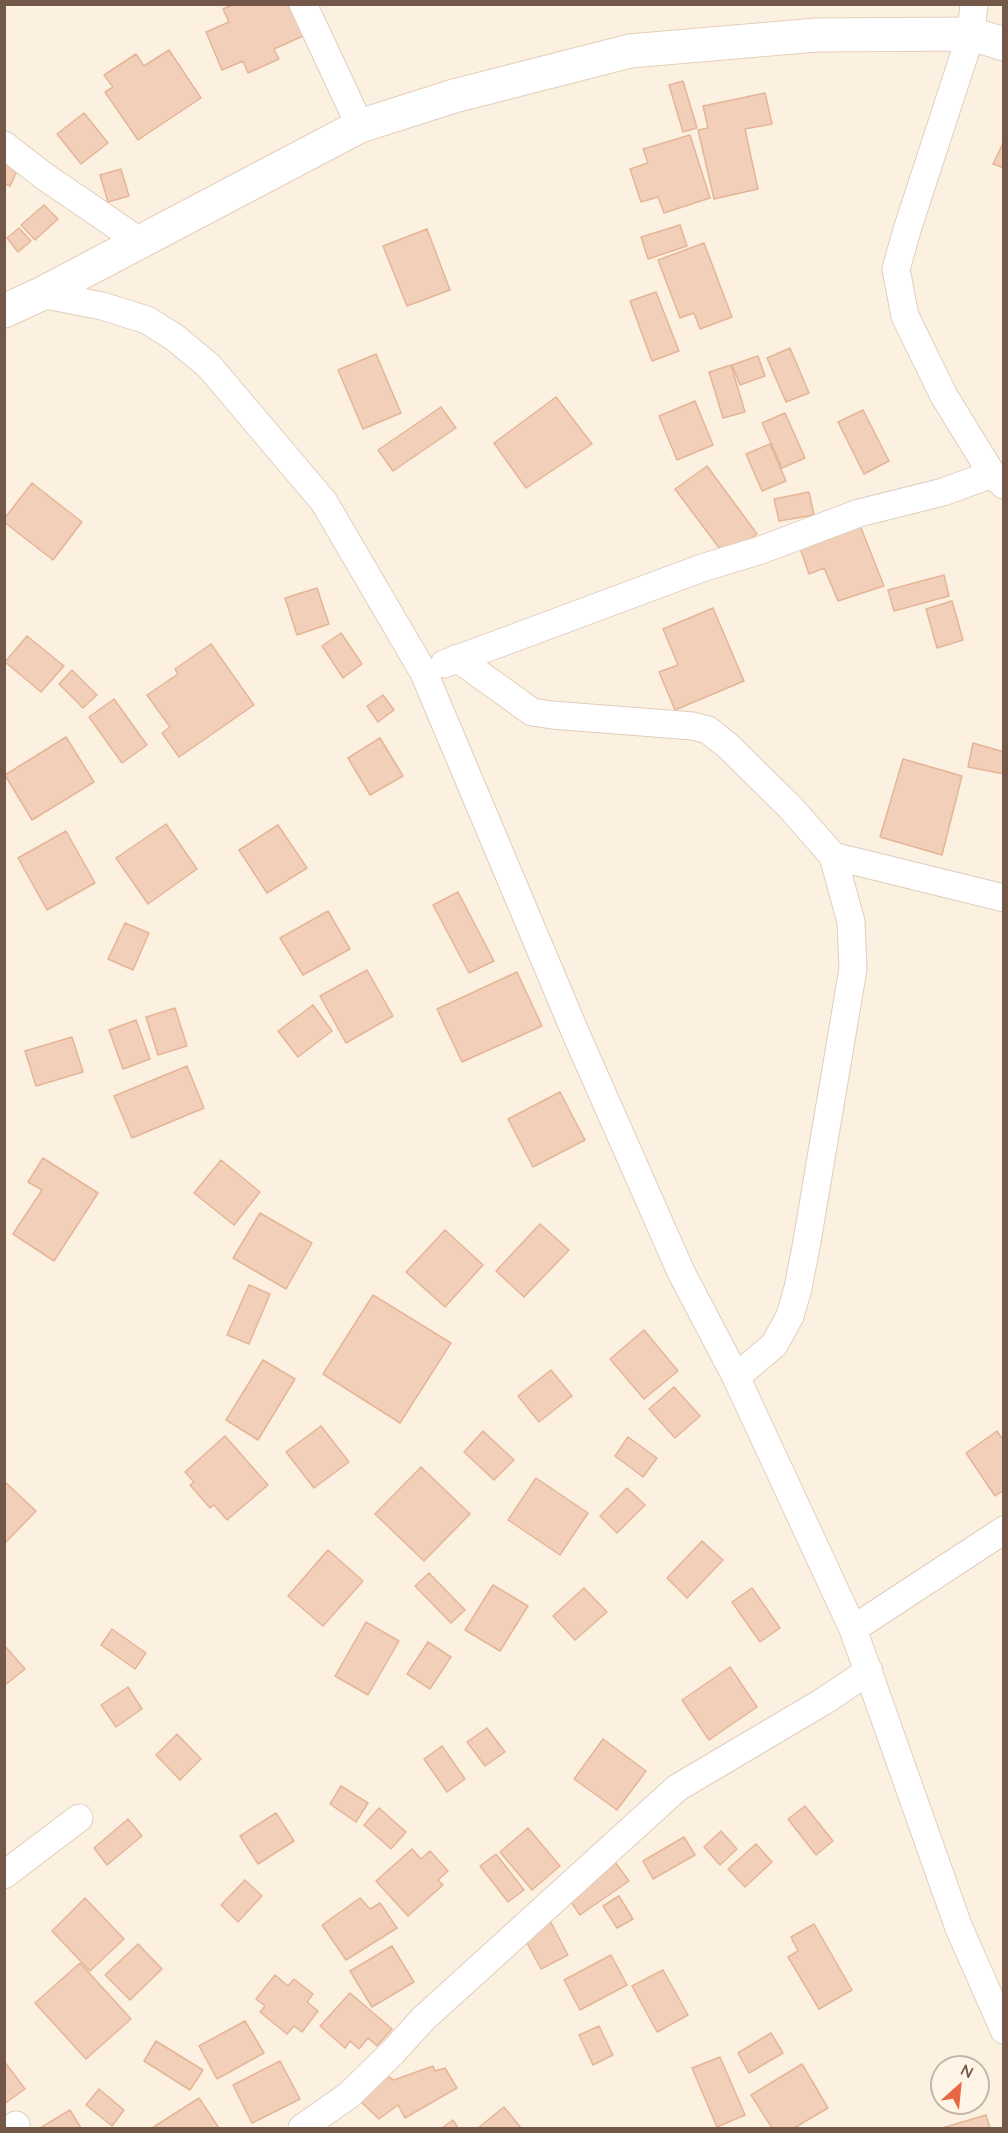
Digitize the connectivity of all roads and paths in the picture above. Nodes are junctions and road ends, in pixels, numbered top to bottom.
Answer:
1 (303, 4) edge
2 (973, 20) edge
3 (1004, 44) edge
4 (360, 126) junction
5 (4, 145) edge
6 (139, 242) junction
7 (41, 294) junction
8 (4, 311) edge
9 (998, 480) edge
10 (457, 658) junction
11 (424, 673) junction
12 (833, 856) junction
13 (1004, 898) edge
14 (736, 1377) junction
15 (1004, 1530) edge
16 (853, 1629) junction
17 (869, 1671) junction
18 (79, 1818) dead end
19 (4, 1875) edge
20 (1004, 2030) edge
21 (302, 2128) edge

1 - 4 street
2 - 3 street
2 - 4 street
2 - 9 street
4 - 6 street
5 - 6 street
6 - 7 street
7 - 8 street
7 - 11 street
9 - 10 street
10 - 11 street
10 - 12 street
11 - 14 street
12 - 13 street
12 - 14 street
14 - 16 street
15 - 16 street
16 - 17 street
17 - 20 street
17 - 21 street
18 - 19 street

